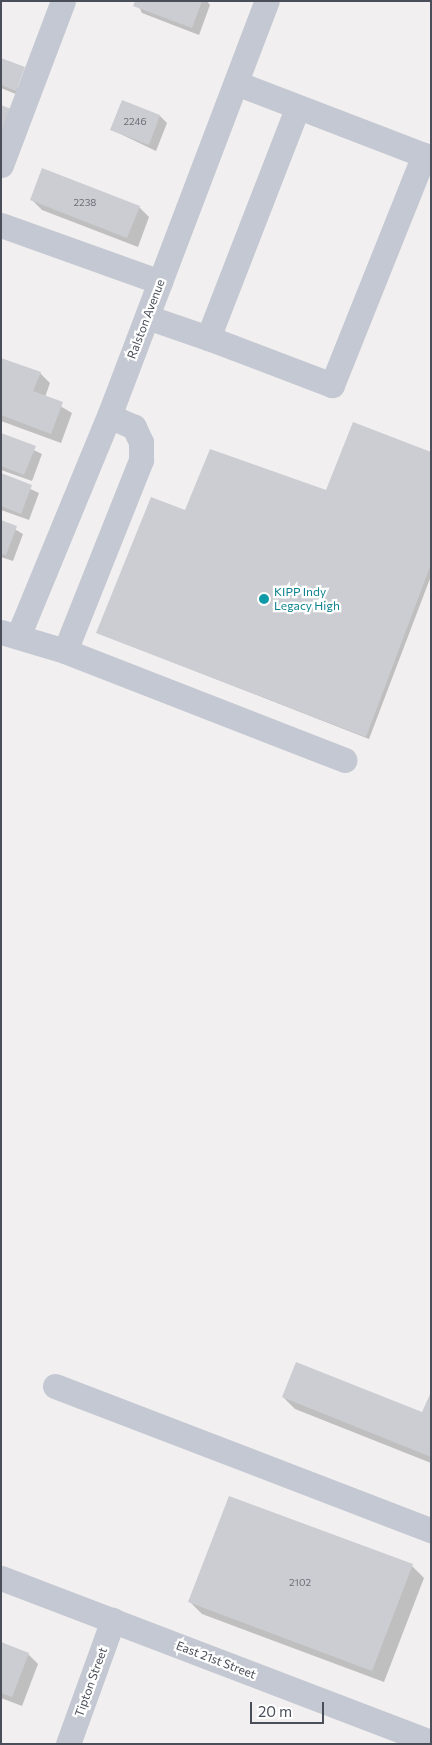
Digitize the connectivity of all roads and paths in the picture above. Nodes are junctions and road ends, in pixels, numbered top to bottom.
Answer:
1 (63, 1) edge
2 (267, 1) edge
3 (236, 83) junction
4 (297, 110) junction
5 (427, 147) edge
6 (1, 166) edge
7 (1, 225) edge
8 (160, 282) junction
9 (147, 317) junction
10 (208, 338) junction
11 (109, 416) junction
12 (10, 633) edge
13 (65, 651) junction
14 (345, 760) dead end
15 (55, 1386) dead end
16 (431, 1530) edge
17 (1, 1578) edge
18 (113, 1620) junction
19 (431, 1742) edge
20 (68, 1744) edge

1 - 6 street
2 - 3 street, Ralston Avenue
3 - 4 street
3 - 8 street, Ralston Avenue
4 - 5 street
4 - 10 street
5 - 10 street
7 - 8 street
8 - 9 street, Ralston Avenue
9 - 10 street
9 - 11 street, Ralston Avenue
11 - 12 street, Ralston Avenue
11 - 13 street
12 - 13 street
13 - 14 street
15 - 16 street
17 - 18 street, East 21st Street
18 - 19 street, East 21st Street
18 - 20 street, Tipton Street

